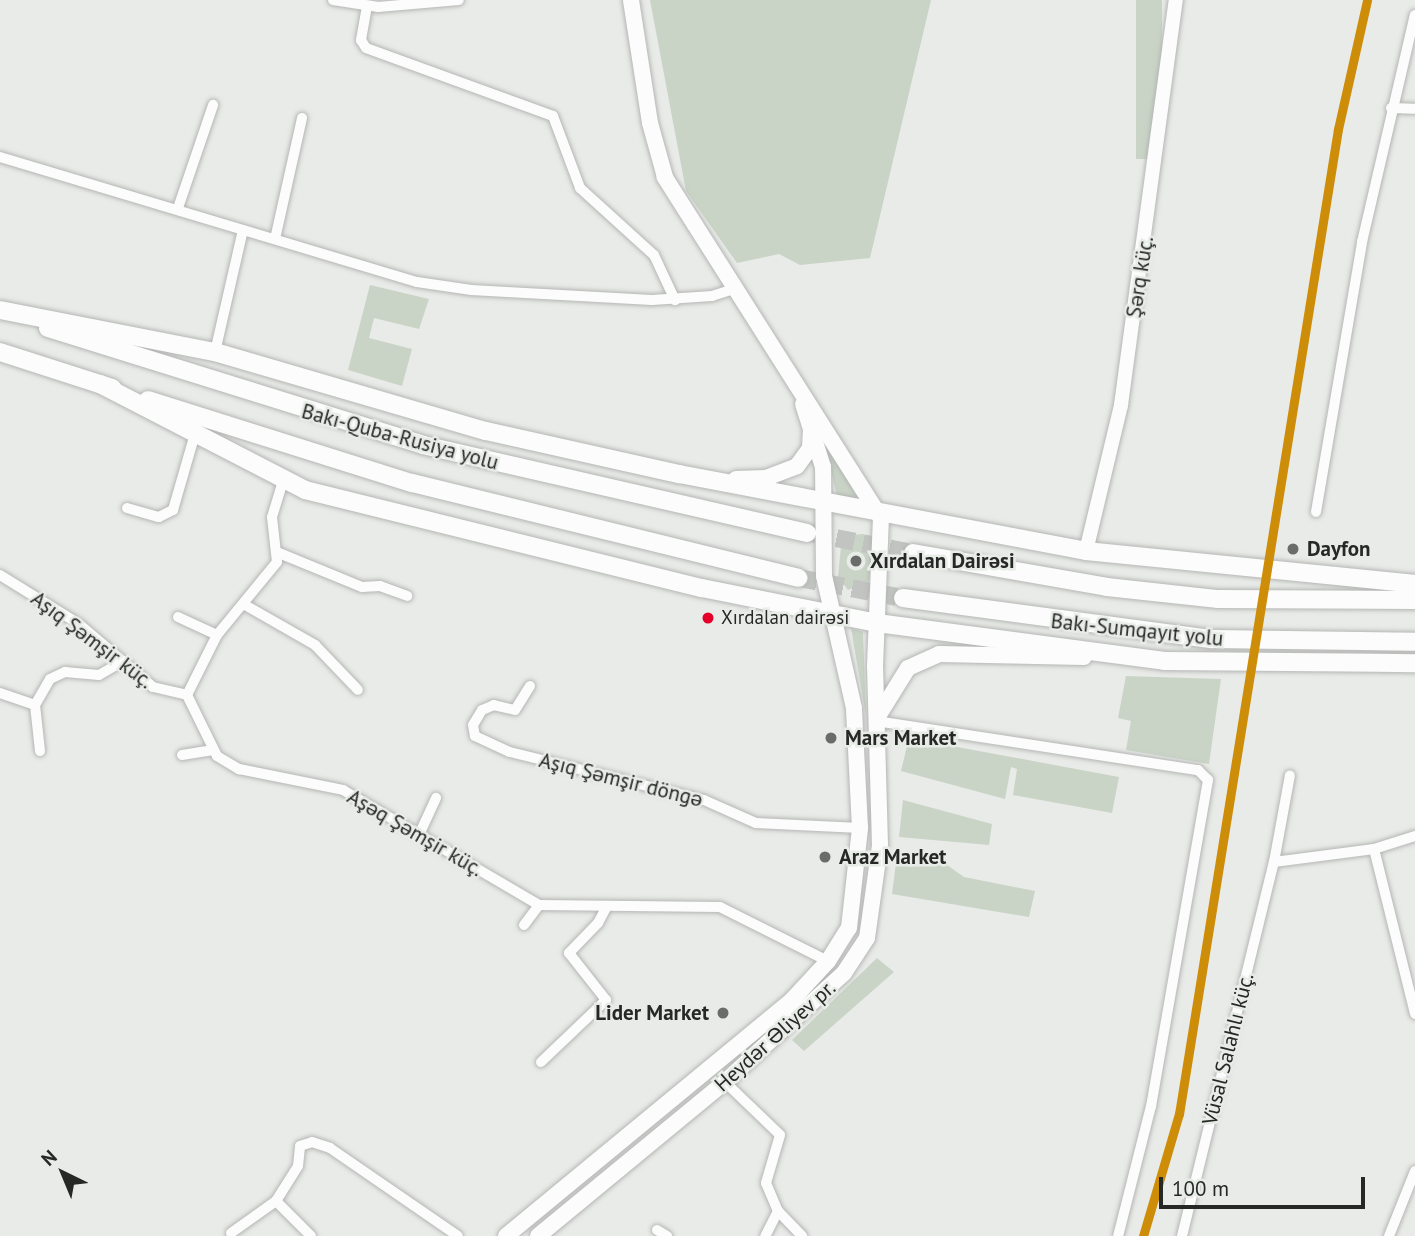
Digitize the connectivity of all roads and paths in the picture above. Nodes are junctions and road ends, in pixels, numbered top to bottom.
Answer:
1 (333, 0) edge
2 (459, 0) edge
3 (631, 0) edge
4 (1175, 0) edge
5 (366, 6) junction
6 (1415, 15) edge
7 (213, 105) dead end
8 (1391, 108) junction
9 (1415, 110) edge
10 (302, 118) dead end
11 (0, 157) edge
12 (178, 208) junction
13 (243, 230) junction
14 (275, 239) junction
15 (737, 288) junction
16 (675, 300) junction
17 (0, 311) edge
18 (0, 352) edge
19 (215, 352) junction
20 (786, 363) junction
21 (100, 384) junction
22 (810, 422) junction
23 (195, 434) junction
24 (678, 474) junction
25 (283, 481) junction
26 (826, 500) junction
27 (127, 509) dead end
28 (878, 509) junction
29 (1316, 512) dead end
30 (807, 533) tunnel mouth
31 (1086, 551) junction
32 (279, 553) junction
33 (913, 553) tunnel mouth
34 (0, 575) edge
35 (799, 578) tunnel mouth
36 (1415, 583) edge
37 (407, 596) dead end
38 (903, 598) tunnel mouth
39 (1415, 600) edge
40 (245, 605) junction
41 (831, 614) junction
42 (178, 617) dead end
43 (877, 623) junction
44 (217, 635) junction
45 (1415, 642) edge
46 (123, 661) junction
47 (1164, 661) junction
48 (1415, 663) edge
49 (530, 686) dead end
50 (358, 690) dead end
51 (0, 693) edge
52 (187, 695) junction
53 (35, 705) junction
54 (876, 721) junction
55 (212, 750) junction
56 (40, 751) dead end
57 (182, 755) dead end
58 (1290, 775) dead end
59 (436, 798) dead end
60 (419, 835) junction
61 (860, 836) junction
62 (1415, 836) edge
63 (880, 845) junction
64 (1374, 849) junction
65 (1274, 862) junction
66 (539, 905) junction
67 (607, 906) junction
68 (524, 925) dead end
69 (828, 961) junction
70 (1415, 967) edge
71 (1403, 970) junction
72 (1415, 1014) edge
73 (541, 1062) dead end
74 (725, 1083) junction
75 (1415, 1171) edge
76 (276, 1200) junction
77 (778, 1212) junction
78 (231, 1233) dead end
79 (311, 1236) edge
80 (458, 1236) edge
81 (506, 1236) edge
82 (538, 1236) edge
83 (765, 1236) edge
84 (802, 1236) edge
85 (1118, 1236) edge
86 (1182, 1236) edge
87 (1389, 1236) edge

1 - 5 street
2 - 5 street
3 - 15 main road
4 - 31 street, Şərq küç.
5 - 16 street
6 - 8 street
7 - 12 street
8 - 9 street
8 - 29 street
10 - 14 street
11 - 12 street
12 - 13 street
13 - 14 street
13 - 19 street
14 - 16 street
15 - 16 street
15 - 20 main road
17 - 19 highway
17 - 30 highway, Bakı-Quba-Rusiya yolu
18 - 21 highway, Bakı-Quba-Rusiya yolu
19 - 24 highway
20 - 22 main road
20 - 28 main road
21 - 23 highway
21 - 35 highway, Bakı-Quba-Rusiya yolu
22 - 24 main road
22 - 26 main road
23 - 25 highway
23 - 27 street
24 - 26 highway
25 - 32 street
25 - 41 highway
26 - 28 highway
26 - 41 main road
28 - 31 highway
28 - 43 main road
31 - 36 highway
32 - 37 street
32 - 40 street
33 - 39 highway, Bakı-Sumqayıt yolu
34 - 46 street, Aşıq Şəmşir küç.
38 - 45 highway, Bakı-Sumqayıt yolu
40 - 44 street
40 - 50 street
41 - 43 highway
41 - 61 main road, Heydər Əliyev pr.
42 - 44 street
43 - 47 highway
43 - 54 main road, Heydər Əliyev pr.
44 - 52 street
46 - 52 street, Aşıq Şəmşir küç.
46 - 53 street
47 - 48 highway
47 - 54 main road
49 - 61 street, Aşıq Şəmşir döngə
51 - 53 street
52 - 55 street
53 - 56 street
54 - 63 main road, Heydər Əliyev pr.
54 - 85 street
55 - 57 street
55 - 60 street, Aşəq Şəmşir küç.
58 - 65 street, Vüsal Salahlı küç.
59 - 60 street
60 - 66 street, Aşəq Şəmşir küç.
61 - 63 main road
61 - 69 main road, Heydər Əliyev pr.
62 - 64 street
63 - 74 main road, Heydər Əliyev pr.
64 - 65 street
64 - 71 street
65 - 86 street, Vüsal Salahlı küç.
66 - 67 street, Aşəq Şəmşir küç.
66 - 68 street
67 - 69 street, Aşəq Şəmşir küç.
67 - 73 street
69 - 81 main road, Heydər Əliyev pr.
70 - 71 street
71 - 72 street
74 - 77 street
74 - 82 main road, Heydər Əliyev pr.
75 - 87 street
76 - 78 street
76 - 79 street
76 - 80 street
77 - 83 street
77 - 84 street

